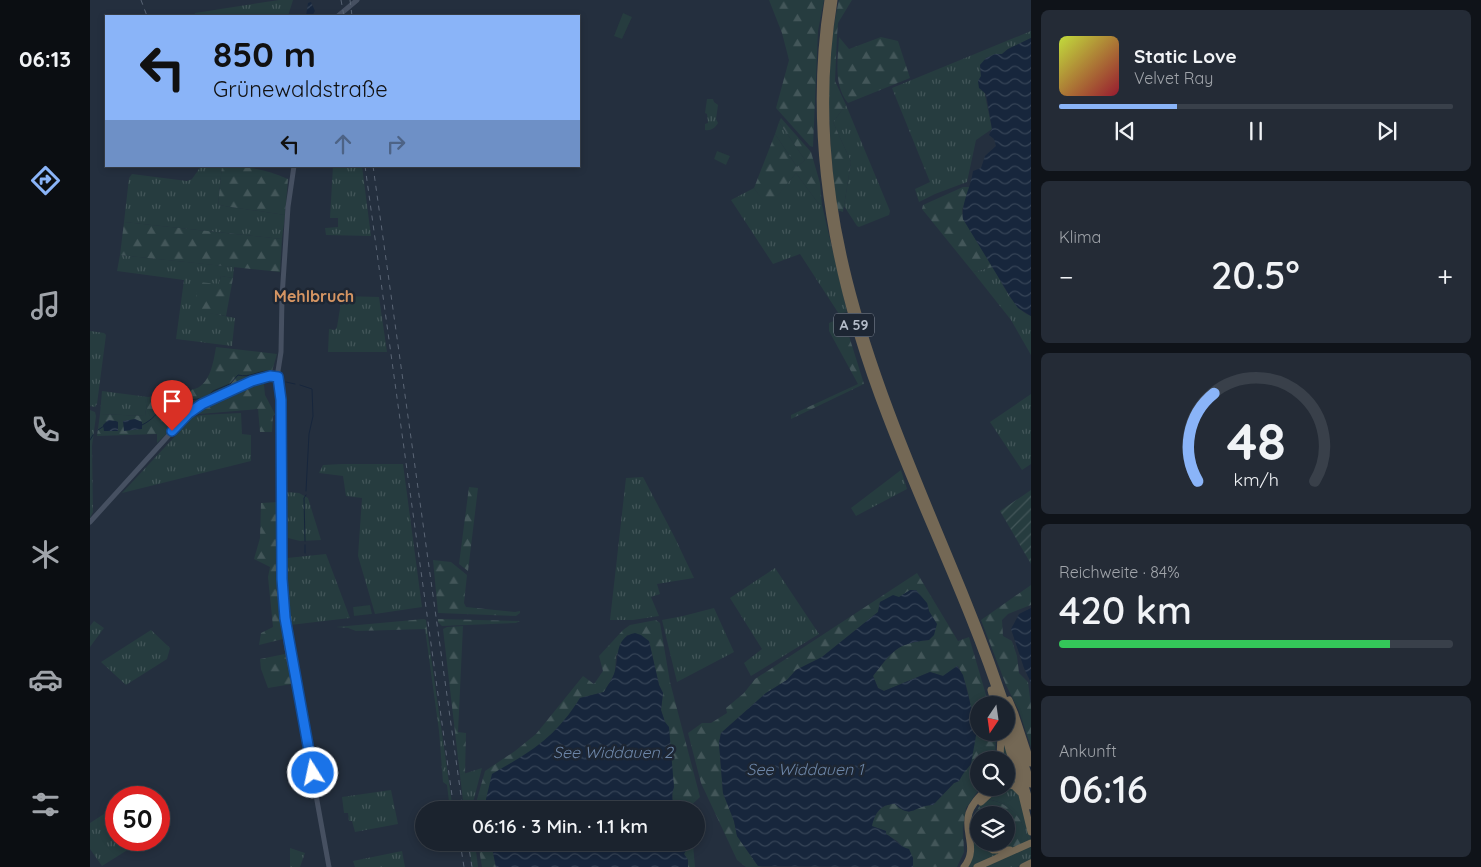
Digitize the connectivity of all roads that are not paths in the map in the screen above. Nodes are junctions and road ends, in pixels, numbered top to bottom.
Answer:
1 (357, 0) edge
2 (828, 0) edge
3 (834, 0) edge
4 (339, 15) edge
5 (294, 167) edge
6 (278, 377) junction
7 (90, 522) edge
8 (976, 630) junction
9 (993, 696) edge
10 (998, 696) edge
11 (1005, 741) edge
12 (1012, 741) edge
13 (1024, 742) junction
14 (1031, 751) edge
15 (1031, 763) edge
16 (1031, 784) edge
17 (1015, 787) edge
18 (1022, 795) junction
19 (981, 796) edge
20 (987, 796) edge
21 (978, 806) edge
22 (1031, 806) edge
23 (1031, 832) edge
24 (1029, 844) edge
25 (1016, 850) joint
26 (329, 867) edge
27 (964, 867) edge
28 (977, 867) edge

1 - 4 main road
2 - 8 highway, A 59
3 - 8 highway, A 59
5 - 6 main road
6 - 7 main road
6 - 26 main road
8 - 9 highway
8 - 10 highway, A 59
8 - 13 highway
8 - 16 highway, A 59
11 - 18 highway
12 - 22 highway
13 - 14 highway
13 - 15 highway
17 - 18 highway
18 - 23 highway
19 - 27 highway
20 - 21 highway
24 - 25 highway
25 - 28 highway

